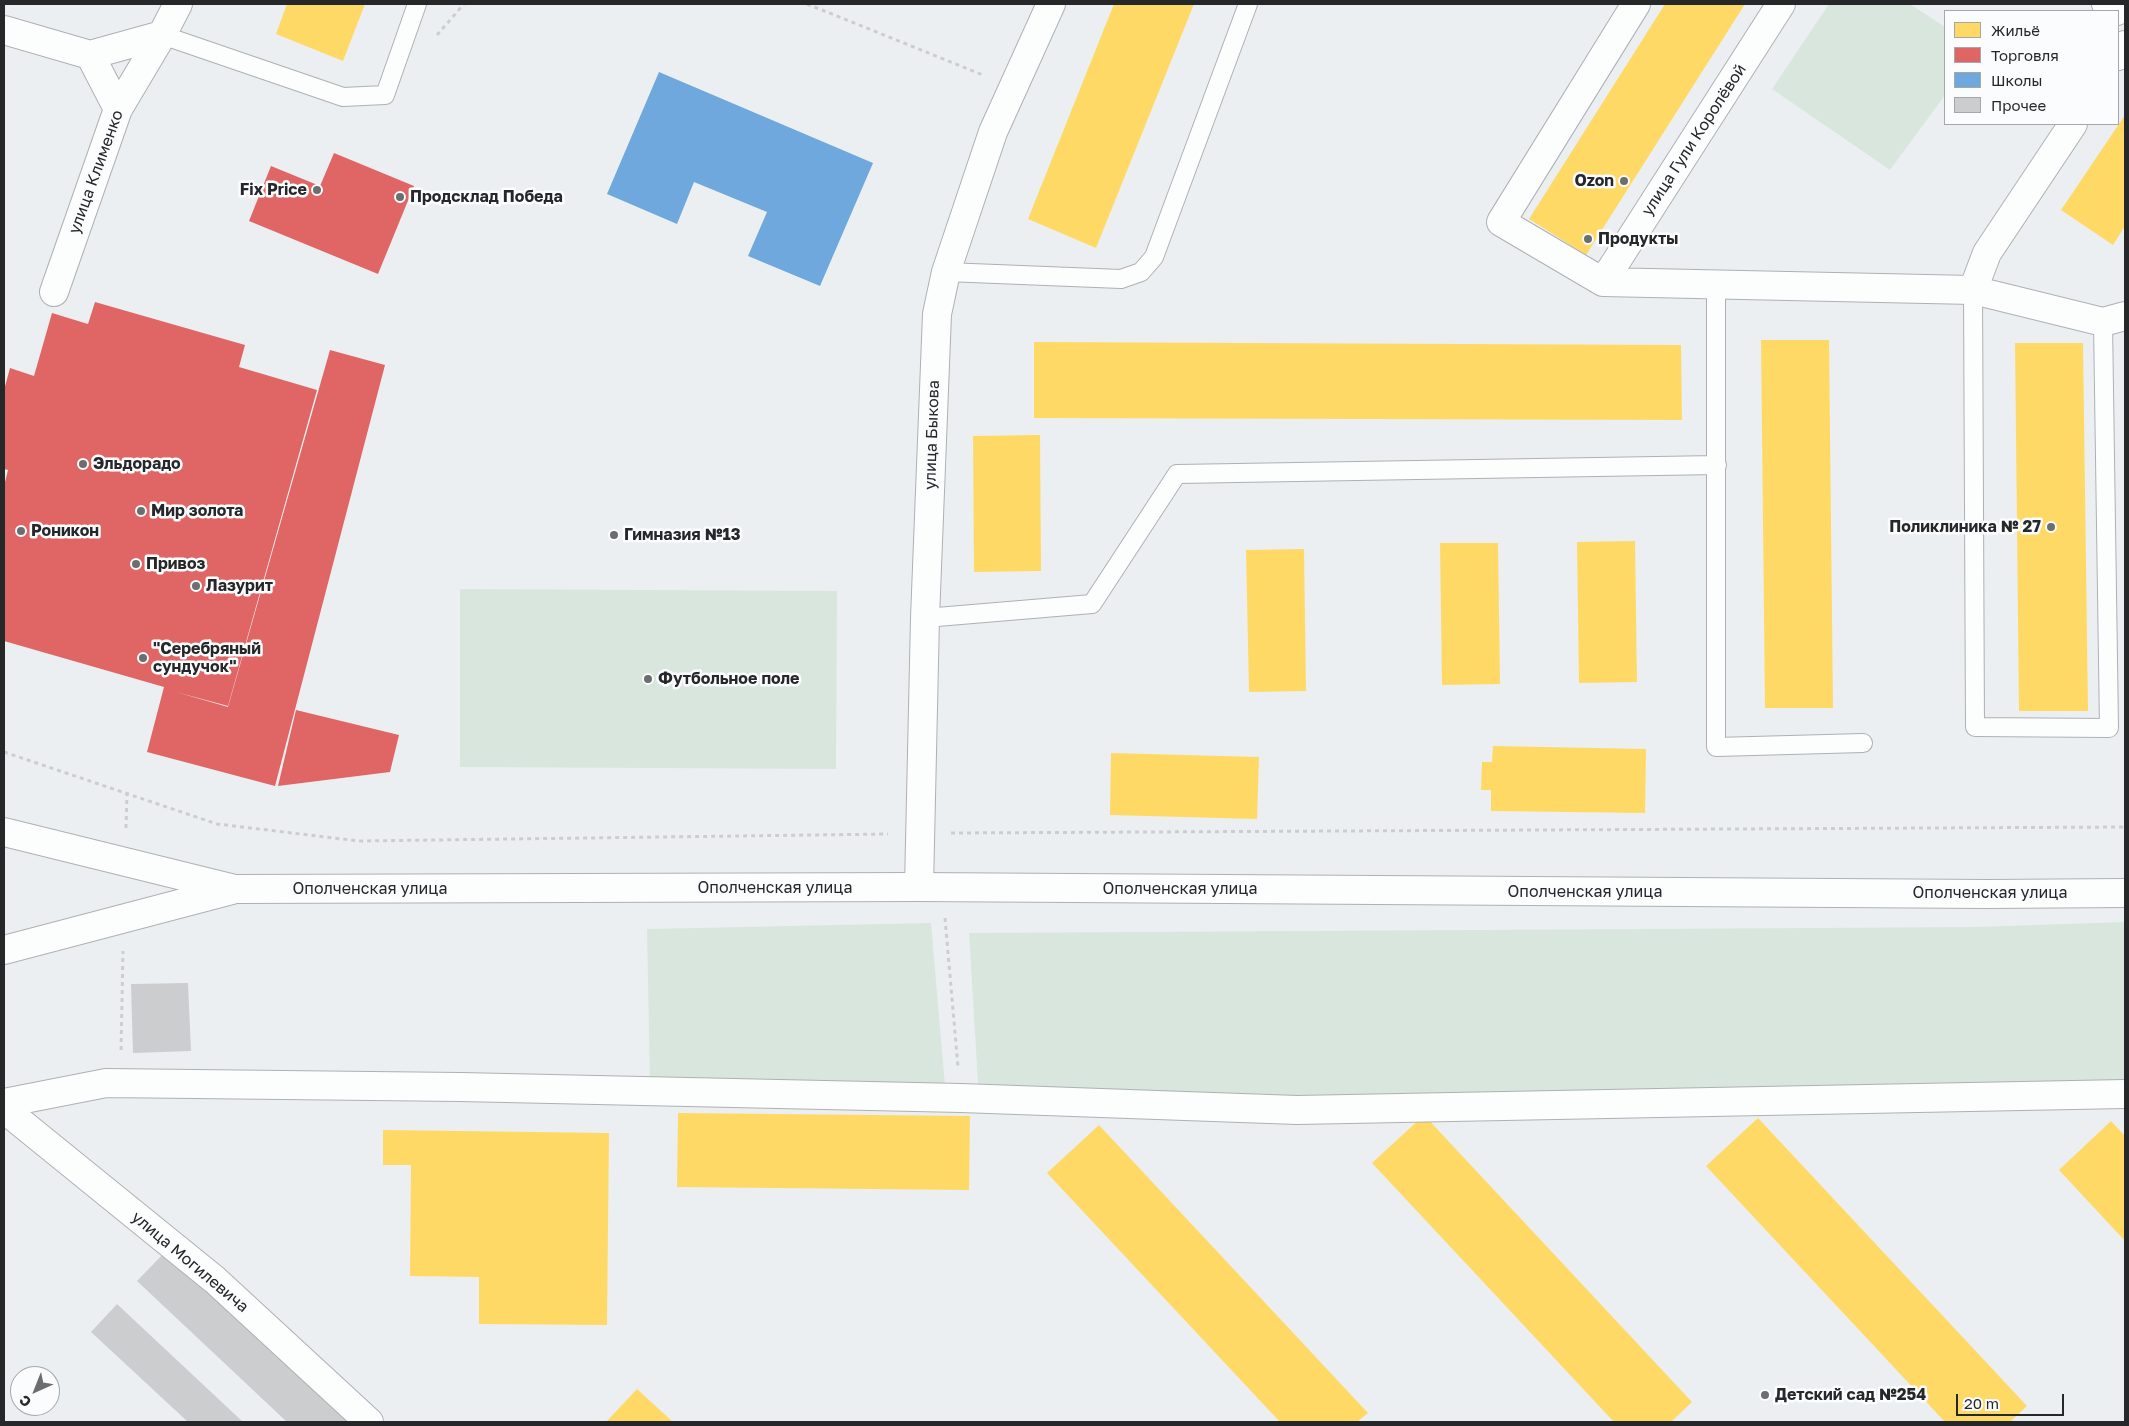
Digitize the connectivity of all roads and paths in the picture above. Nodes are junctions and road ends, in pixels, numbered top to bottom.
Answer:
1 (178, 4) edge
2 (416, 4) edge
3 (807, 4) edge
4 (1051, 4) edge
5 (1248, 4) edge
6 (1636, 4) edge
7 (1781, 4) edge
8 (4, 30) edge
9 (162, 35) junction
10 (90, 55) junction
11 (1013, 88) junction
12 (118, 109) junction
13 (2072, 125) edge
14 (946, 272) junction
15 (1603, 282) junction
16 (1716, 286) junction
17 (1973, 290) junction
18 (54, 292) dead end
19 (2114, 319) edge
20 (1716, 465) junction
21 (925, 618) junction
22 (1863, 743) dead end
23 (4, 752) edge
24 (2125, 827) edge
25 (4, 832) edge
26 (920, 833) junction
27 (931, 888) junction
28 (235, 889) junction
29 (2125, 893) edge
30 (4, 950) edge
31 (2125, 1094) edge
32 (961, 1098) junction
33 (4, 1103) edge
34 (4, 1109) edge
35 (369, 1422) edge

1 - 9 main road, улица Клименко
2 - 9 lane
3 - 11 path
4 - 11 main road, улица Быкова
5 - 14 lane
6 - 15 main road
7 - 15 main road, улица Гули Королёвой
8 - 10 main road
9 - 10 main road
9 - 12 main road, улица Клименко
10 - 12 main road
11 - 14 main road, улица Быкова
12 - 18 main road, улица Клименко
13 - 17 main road
14 - 21 main road, улица Быкова
15 - 16 main road
16 - 17 main road
16 - 20 lane
17 - 19 main road
17 - 19 lane
20 - 21 lane
20 - 22 lane
21 - 26 main road, улица Быкова
23 - 26 path
24 - 26 path
25 - 28 main road, Ополченская улица
26 - 27 main road, улица Быкова
27 - 28 main road, Ополченская улица
27 - 29 main road, Ополченская улица
27 - 32 path
28 - 30 main road, Ополченская улица
31 - 32 main road
32 - 33 main road
34 - 35 main road, улица Могилевича

